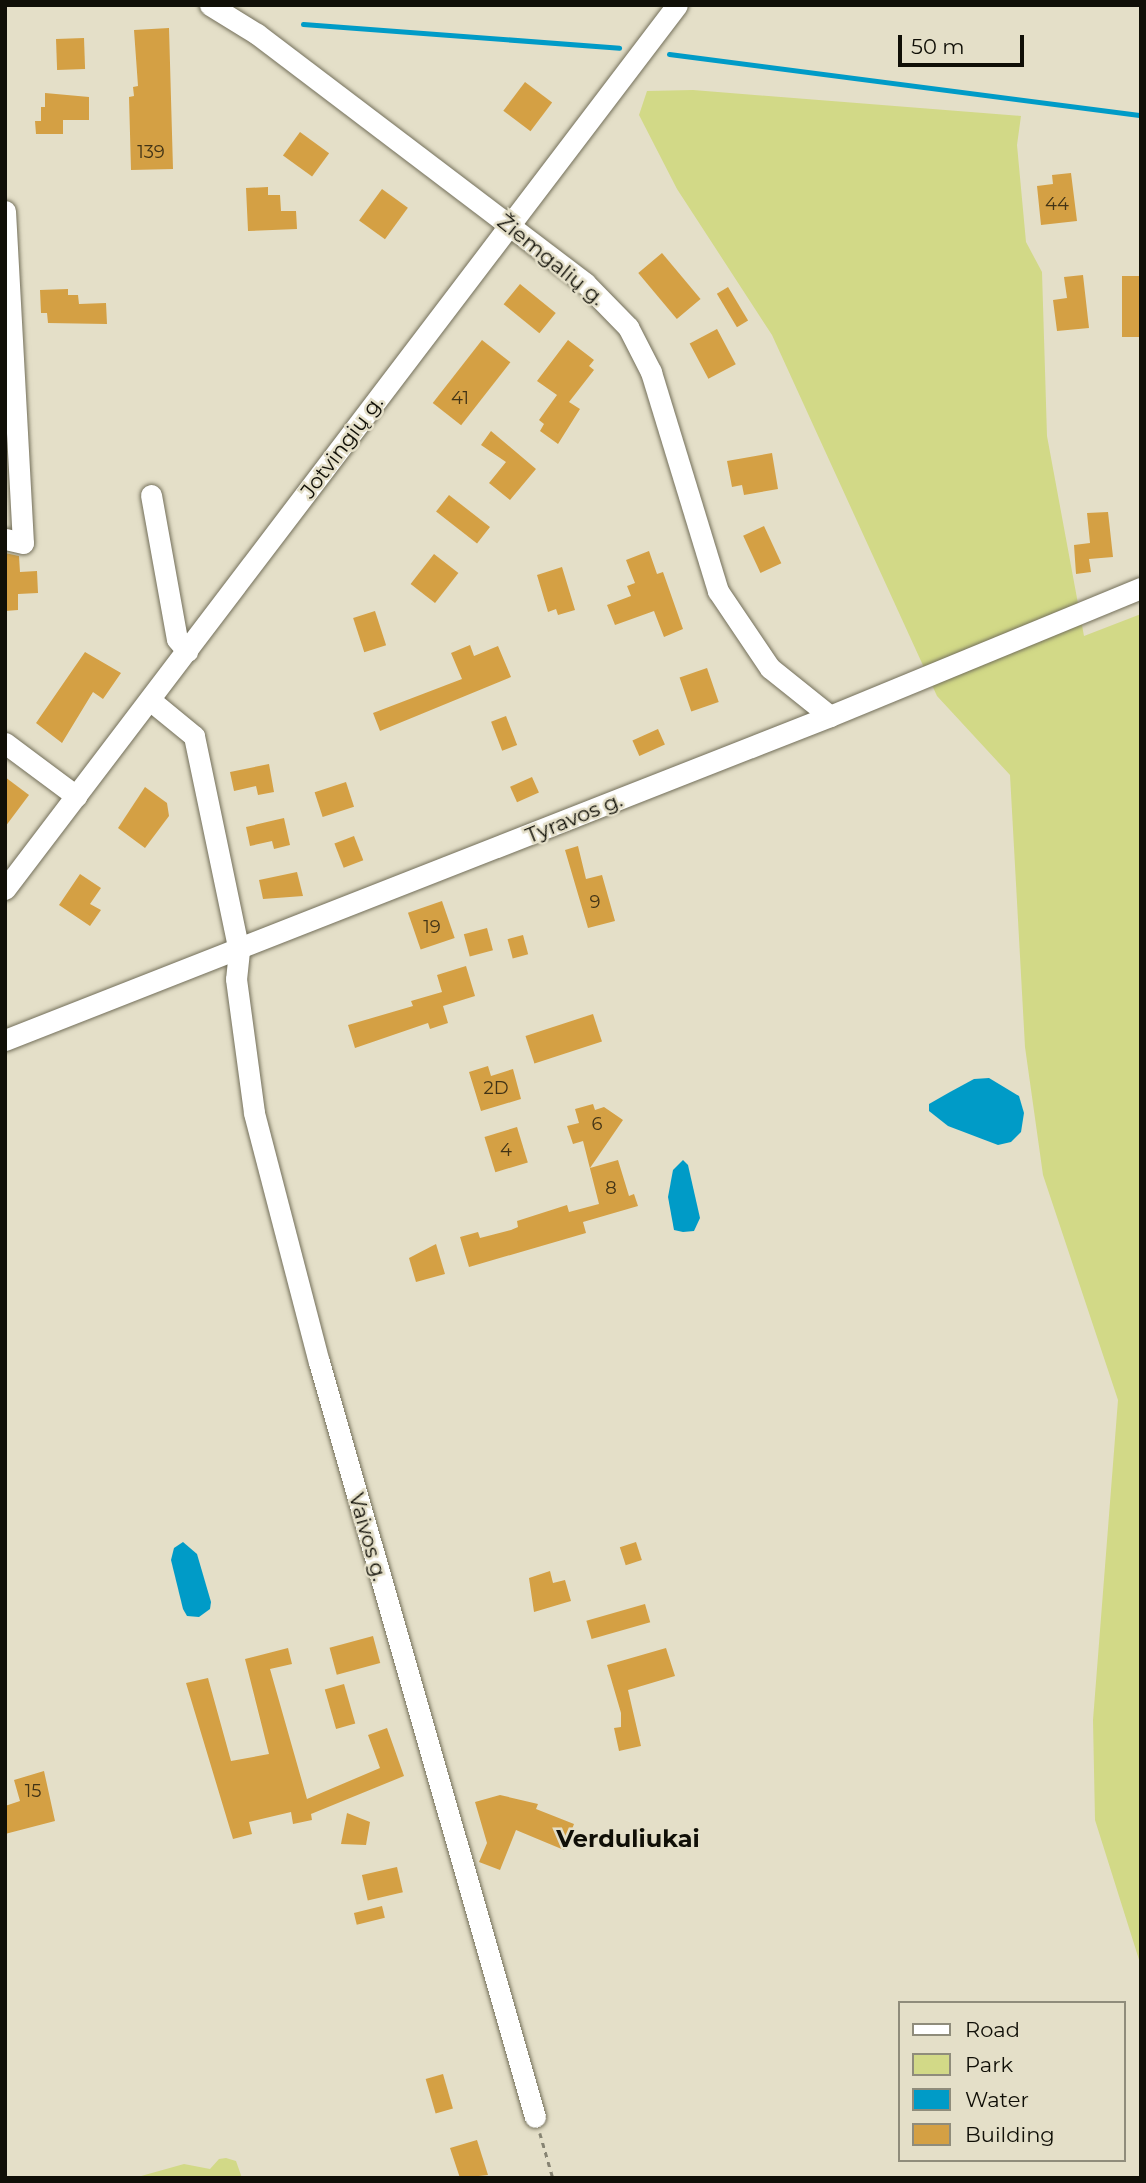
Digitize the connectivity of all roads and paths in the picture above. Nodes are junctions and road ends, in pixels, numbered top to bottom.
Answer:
1 (210, 5) edge
2 (677, 5) edge
3 (5, 211) edge
4 (509, 226) junction
5 (151, 495) dead end
6 (5, 539) edge
7 (1141, 588) edge
8 (187, 651) junction
9 (149, 701) junction
10 (830, 716) junction
11 (5, 743) edge
12 (76, 796) junction
13 (5, 889) edge
14 (239, 951) junction
15 (5, 1040) edge
16 (535, 2117) joint
17 (553, 2178) edge

1 - 4 street, Žiemgalių g.
2 - 4 street, Jotvingių g.
3 - 6 street
4 - 8 street, Jotvingių g.
4 - 10 street, Žiemgalių g.
5 - 8 street
7 - 10 street, Tyravos g.
8 - 9 street, Jotvingių g.
9 - 12 street, Jotvingių g.
9 - 14 street, Vaivos g.
10 - 14 street, Tyravos g.
11 - 12 street
12 - 13 street, Jotvingių g.
14 - 15 street, Tyravos g.
14 - 16 street, Vaivos g.
16 - 17 path

